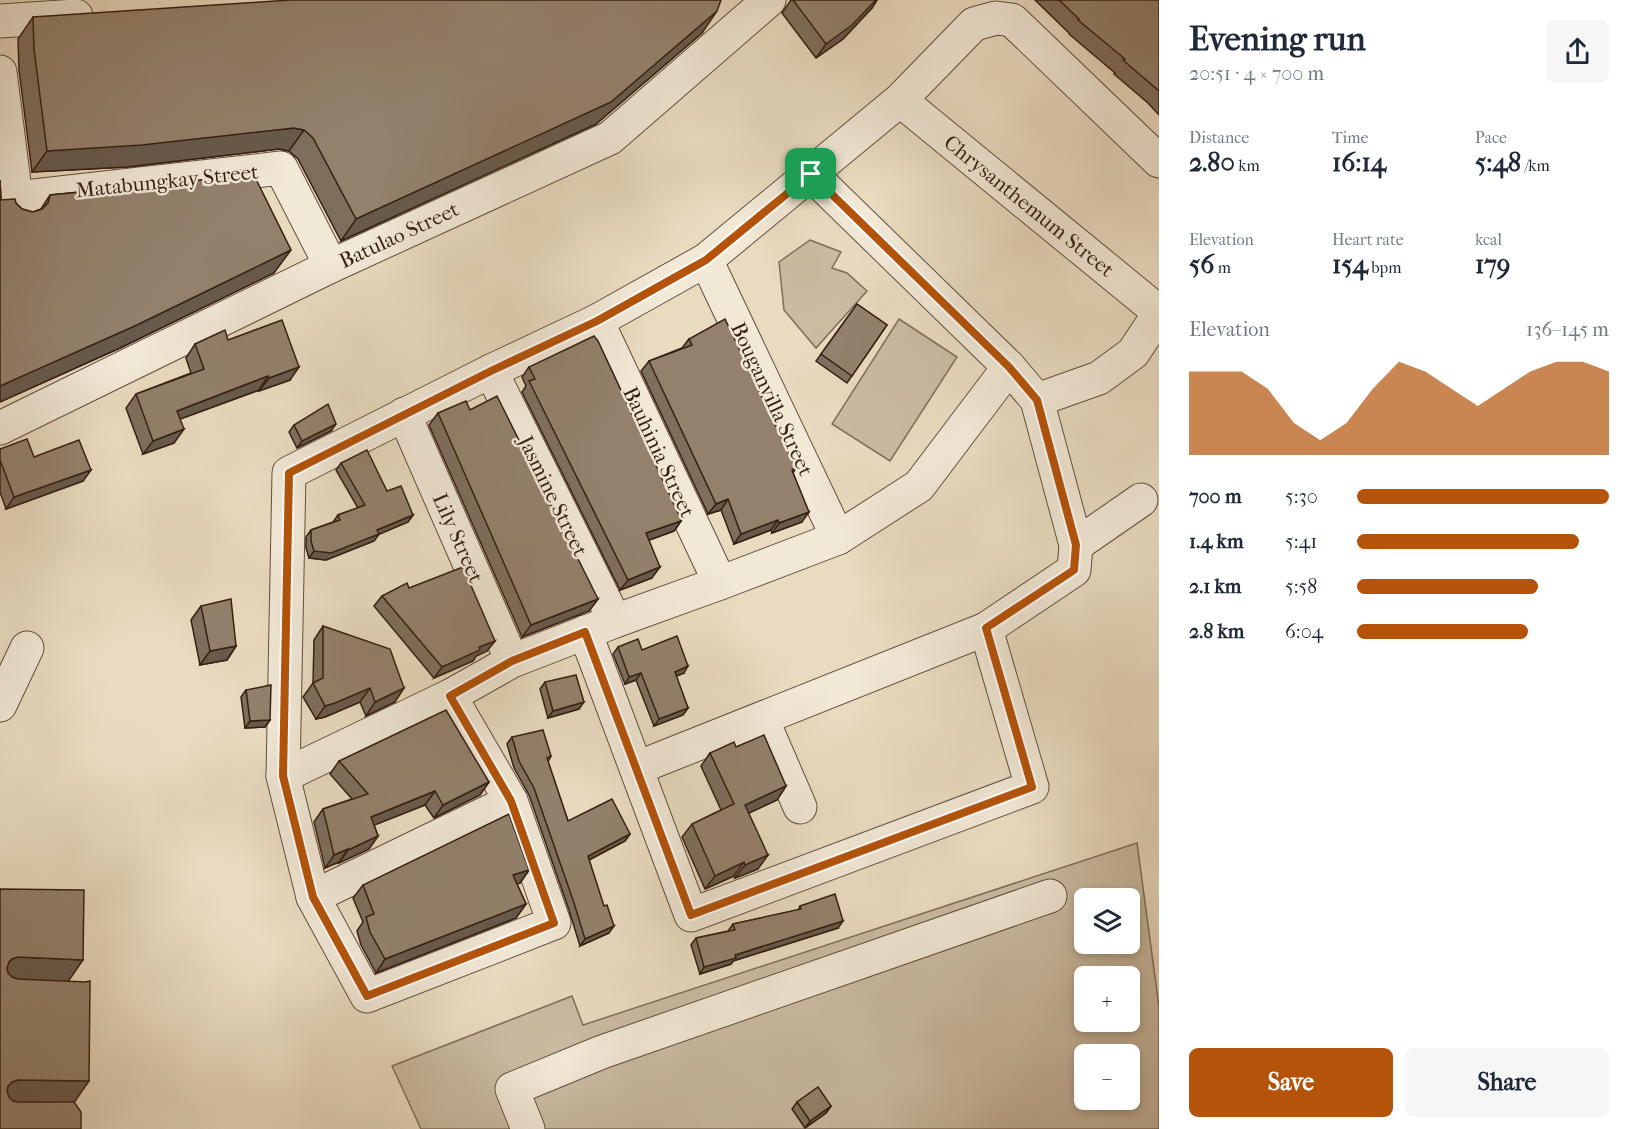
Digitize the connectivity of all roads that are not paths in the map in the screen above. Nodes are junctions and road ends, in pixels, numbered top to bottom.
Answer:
1 (769, 0) edge
2 (106, 14) edge
3 (0, 21) edge
4 (0, 72) edge
5 (900, 100) junction
6 (1159, 161) edge
7 (811, 174) junction
8 (706, 260) junction
9 (331, 266) junction
10 (1159, 313) edge
11 (597, 321) junction
12 (1009, 367) junction
13 (491, 371) junction
14 (1037, 400) junction
15 (404, 414) junction
16 (0, 428) edge
17 (1141, 500) dead end
18 (838, 538) junction
19 (1076, 545) junction
20 (720, 583) junction
21 (600, 626) junction
22 (986, 628) junction
23 (27, 648) dead end
24 (512, 661) junction
25 (450, 696) junction
26 (0, 705) edge
27 (762, 719) junction
28 (637, 768) junction
29 (283, 776) junction
30 (511, 801) junction
31 (800, 807) dead end
32 (1050, 896) dead end
33 (313, 897) junction
34 (528, 1129) edge

1 - 9 street, Batulao Street
2 - 3 street
4 - 9 street, Matabungkay Street
5 - 6 street
5 - 7 street
5 - 10 street, Chrysanthemum Street
7 - 8 street
7 - 12 street
8 - 11 street
8 - 18 street, Bouganvilla Street
9 - 16 street, Batulao Street
10 - 14 street
11 - 13 street
11 - 20 street, Bauhinia Street
12 - 14 street
12 - 18 street
13 - 15 street
13 - 21 street, Jasmine Street
14 - 19 street
15 - 24 street, Lily Street
15 - 29 street
17 - 19 street
18 - 20 street
19 - 22 street
20 - 21 street
21 - 24 street
21 - 28 street, Jasmine Street
22 - 27 street
22 - 28 street, Jasmine Street
23 - 26 street
24 - 25 street
25 - 29 street
25 - 30 street
27 - 28 street
27 - 31 street
29 - 33 street
30 - 33 street
30 - 33 street
32 - 34 street

